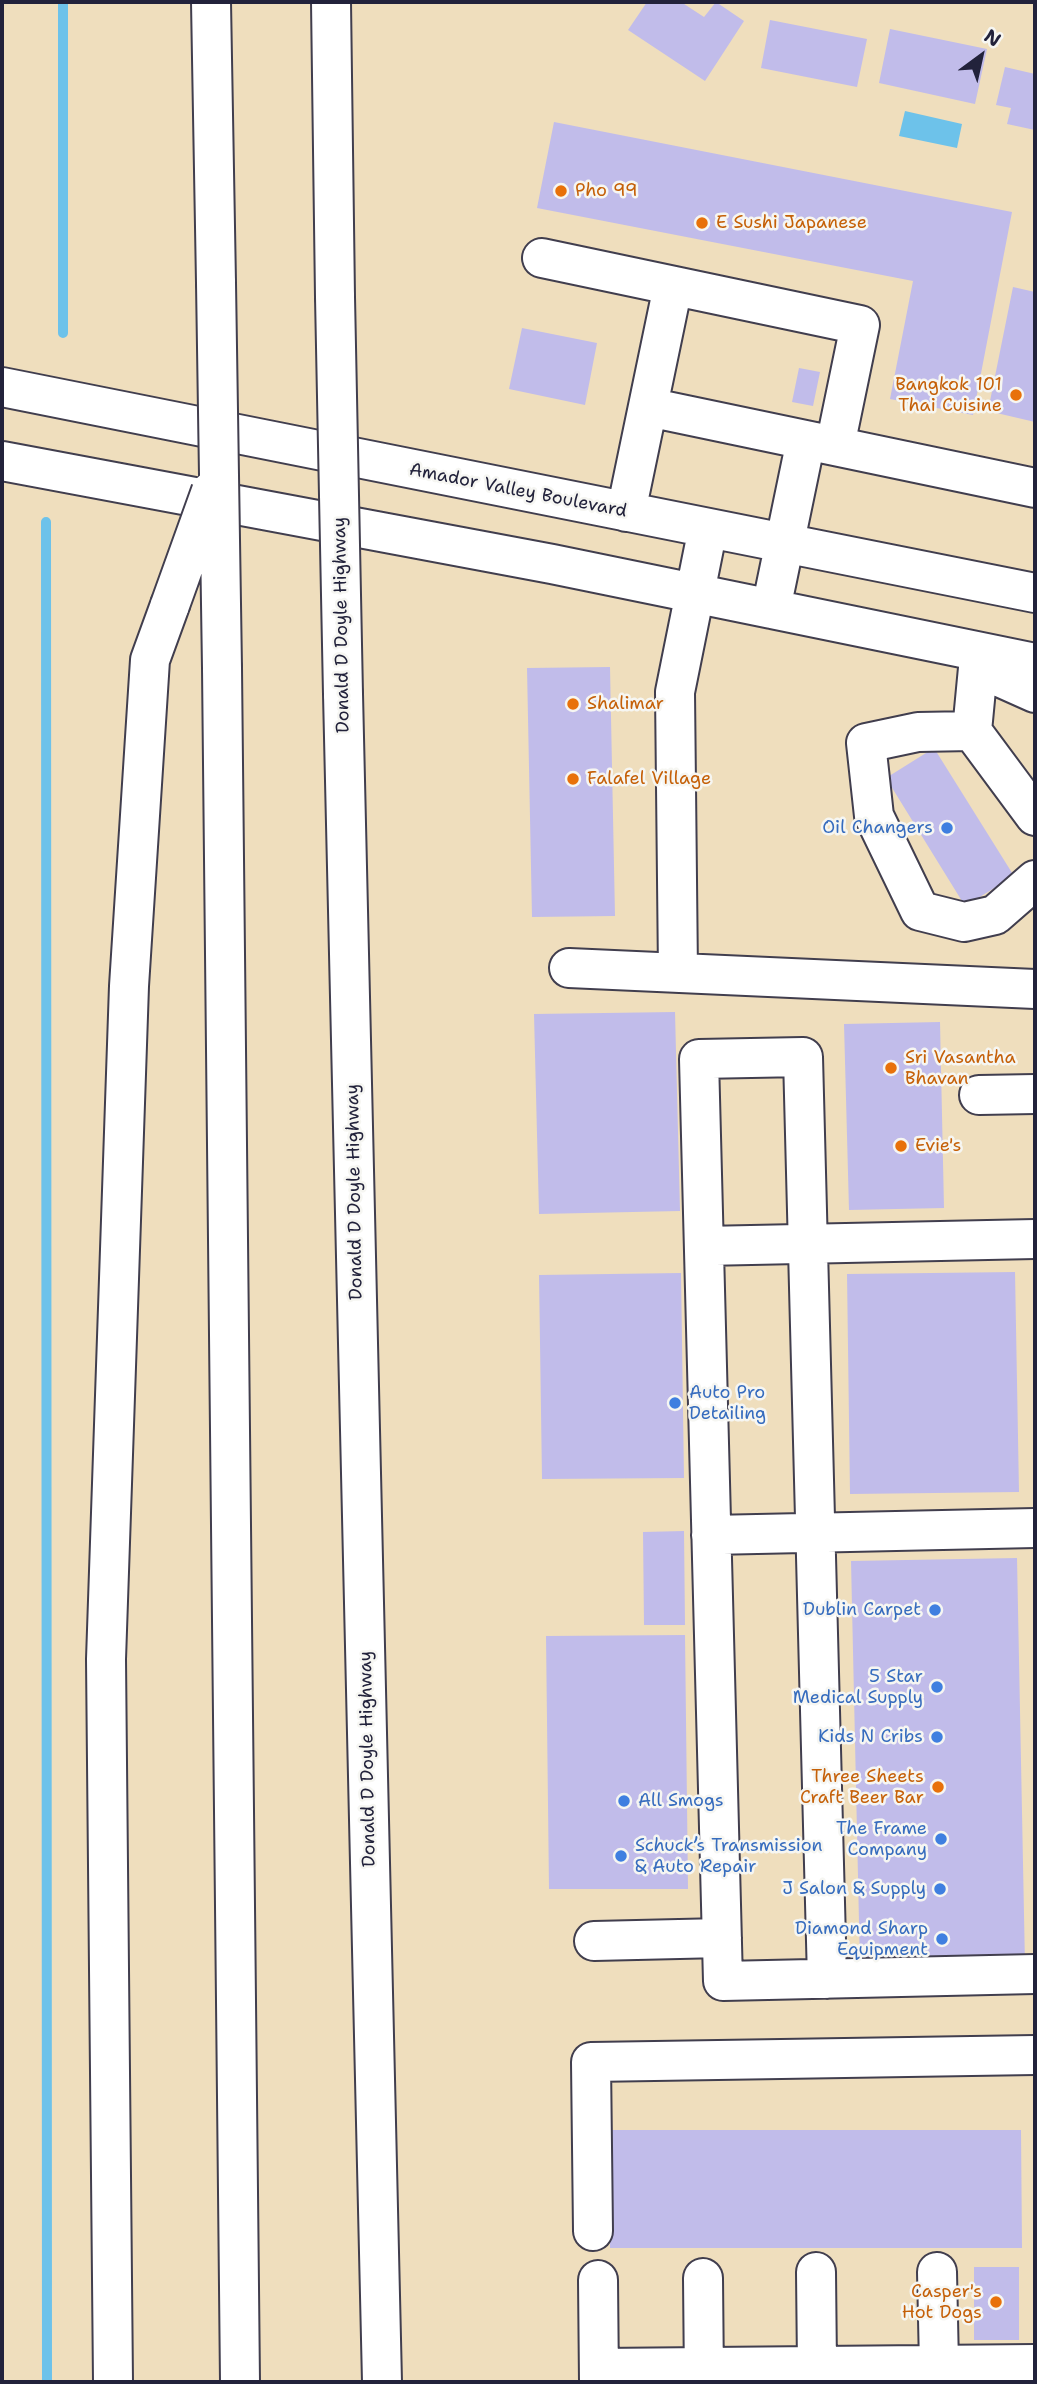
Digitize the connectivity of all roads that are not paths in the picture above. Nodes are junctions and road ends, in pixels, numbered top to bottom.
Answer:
1 (211, 2) edge
2 (331, 2) edge
3 (542, 258) dead end
4 (673, 286) junction
5 (2, 387) edge
6 (648, 407) junction
7 (820, 443) junction
8 (2, 461) edge
9 (219, 469) junction
10 (1035, 488) edge
11 (626, 512) junction
12 (708, 528) junction
13 (784, 543) junction
14 (1032, 591) edge
15 (695, 593) junction
16 (771, 609) junction
17 (913, 639) junction
18 (1035, 663) edge
19 (978, 667) junction
20 (1035, 693) edge
21 (972, 731) junction
22 (1035, 816) edge
23 (1035, 880) edge
24 (569, 968) dead end
25 (678, 972) junction
26 (1035, 989) edge
27 (1035, 1094) edge
28 (979, 1096) dead end
29 (1035, 1239) edge
30 (808, 1244) junction
31 (704, 1246) junction
32 (1035, 1528) edge
33 (815, 1533) junction
34 (711, 1535) junction
35 (722, 1938) junction
36 (594, 1941) dead end
37 (1035, 1974) edge
38 (827, 1979) junction
39 (1035, 2055) edge
40 (593, 2231) dead end
41 (816, 2272) dead end
42 (937, 2272) dead end
43 (704, 2278) dead end
44 (598, 2280) dead end
45 (1035, 2364) edge
46 (939, 2365) junction
47 (817, 2366) junction
48 (599, 2375) edge
49 (704, 2375) edge
50 (113, 2382) edge
51 (240, 2382) edge
52 (382, 2382) edge

1 - 9 main road, bridge
2 - 52 main road, Donald D Doyle Highway, bridge
3 - 4 main road
4 - 6 main road
4 - 7 main road
5 - 11 main road, Amador Valley Boulevard
6 - 7 main road
6 - 11 main road
7 - 10 main road
7 - 13 main road
8 - 15 main road
9 - 50 main road, bridge
9 - 51 main road, bridge
11 - 12 main road, Amador Valley Boulevard
12 - 13 main road, Amador Valley Boulevard
12 - 15 main road
13 - 14 main road, Amador Valley Boulevard
13 - 16 main road
15 - 16 main road
15 - 25 main road
16 - 17 main road
17 - 18 main road
17 - 19 main road
19 - 20 main road
19 - 21 main road
21 - 22 main road
21 - 23 main road
24 - 25 main road
25 - 26 main road
27 - 28 main road
29 - 30 main road
30 - 31 main road
30 - 31 main road
30 - 33 main road
31 - 34 main road
32 - 33 main road
33 - 34 main road
33 - 38 main road
34 - 35 main road
35 - 36 main road
35 - 38 main road
37 - 38 main road
39 - 40 main road
41 - 47 main road
42 - 46 main road
43 - 49 main road
44 - 48 main road
45 - 46 main road
46 - 47 main road
47 - 49 main road
48 - 49 main road

